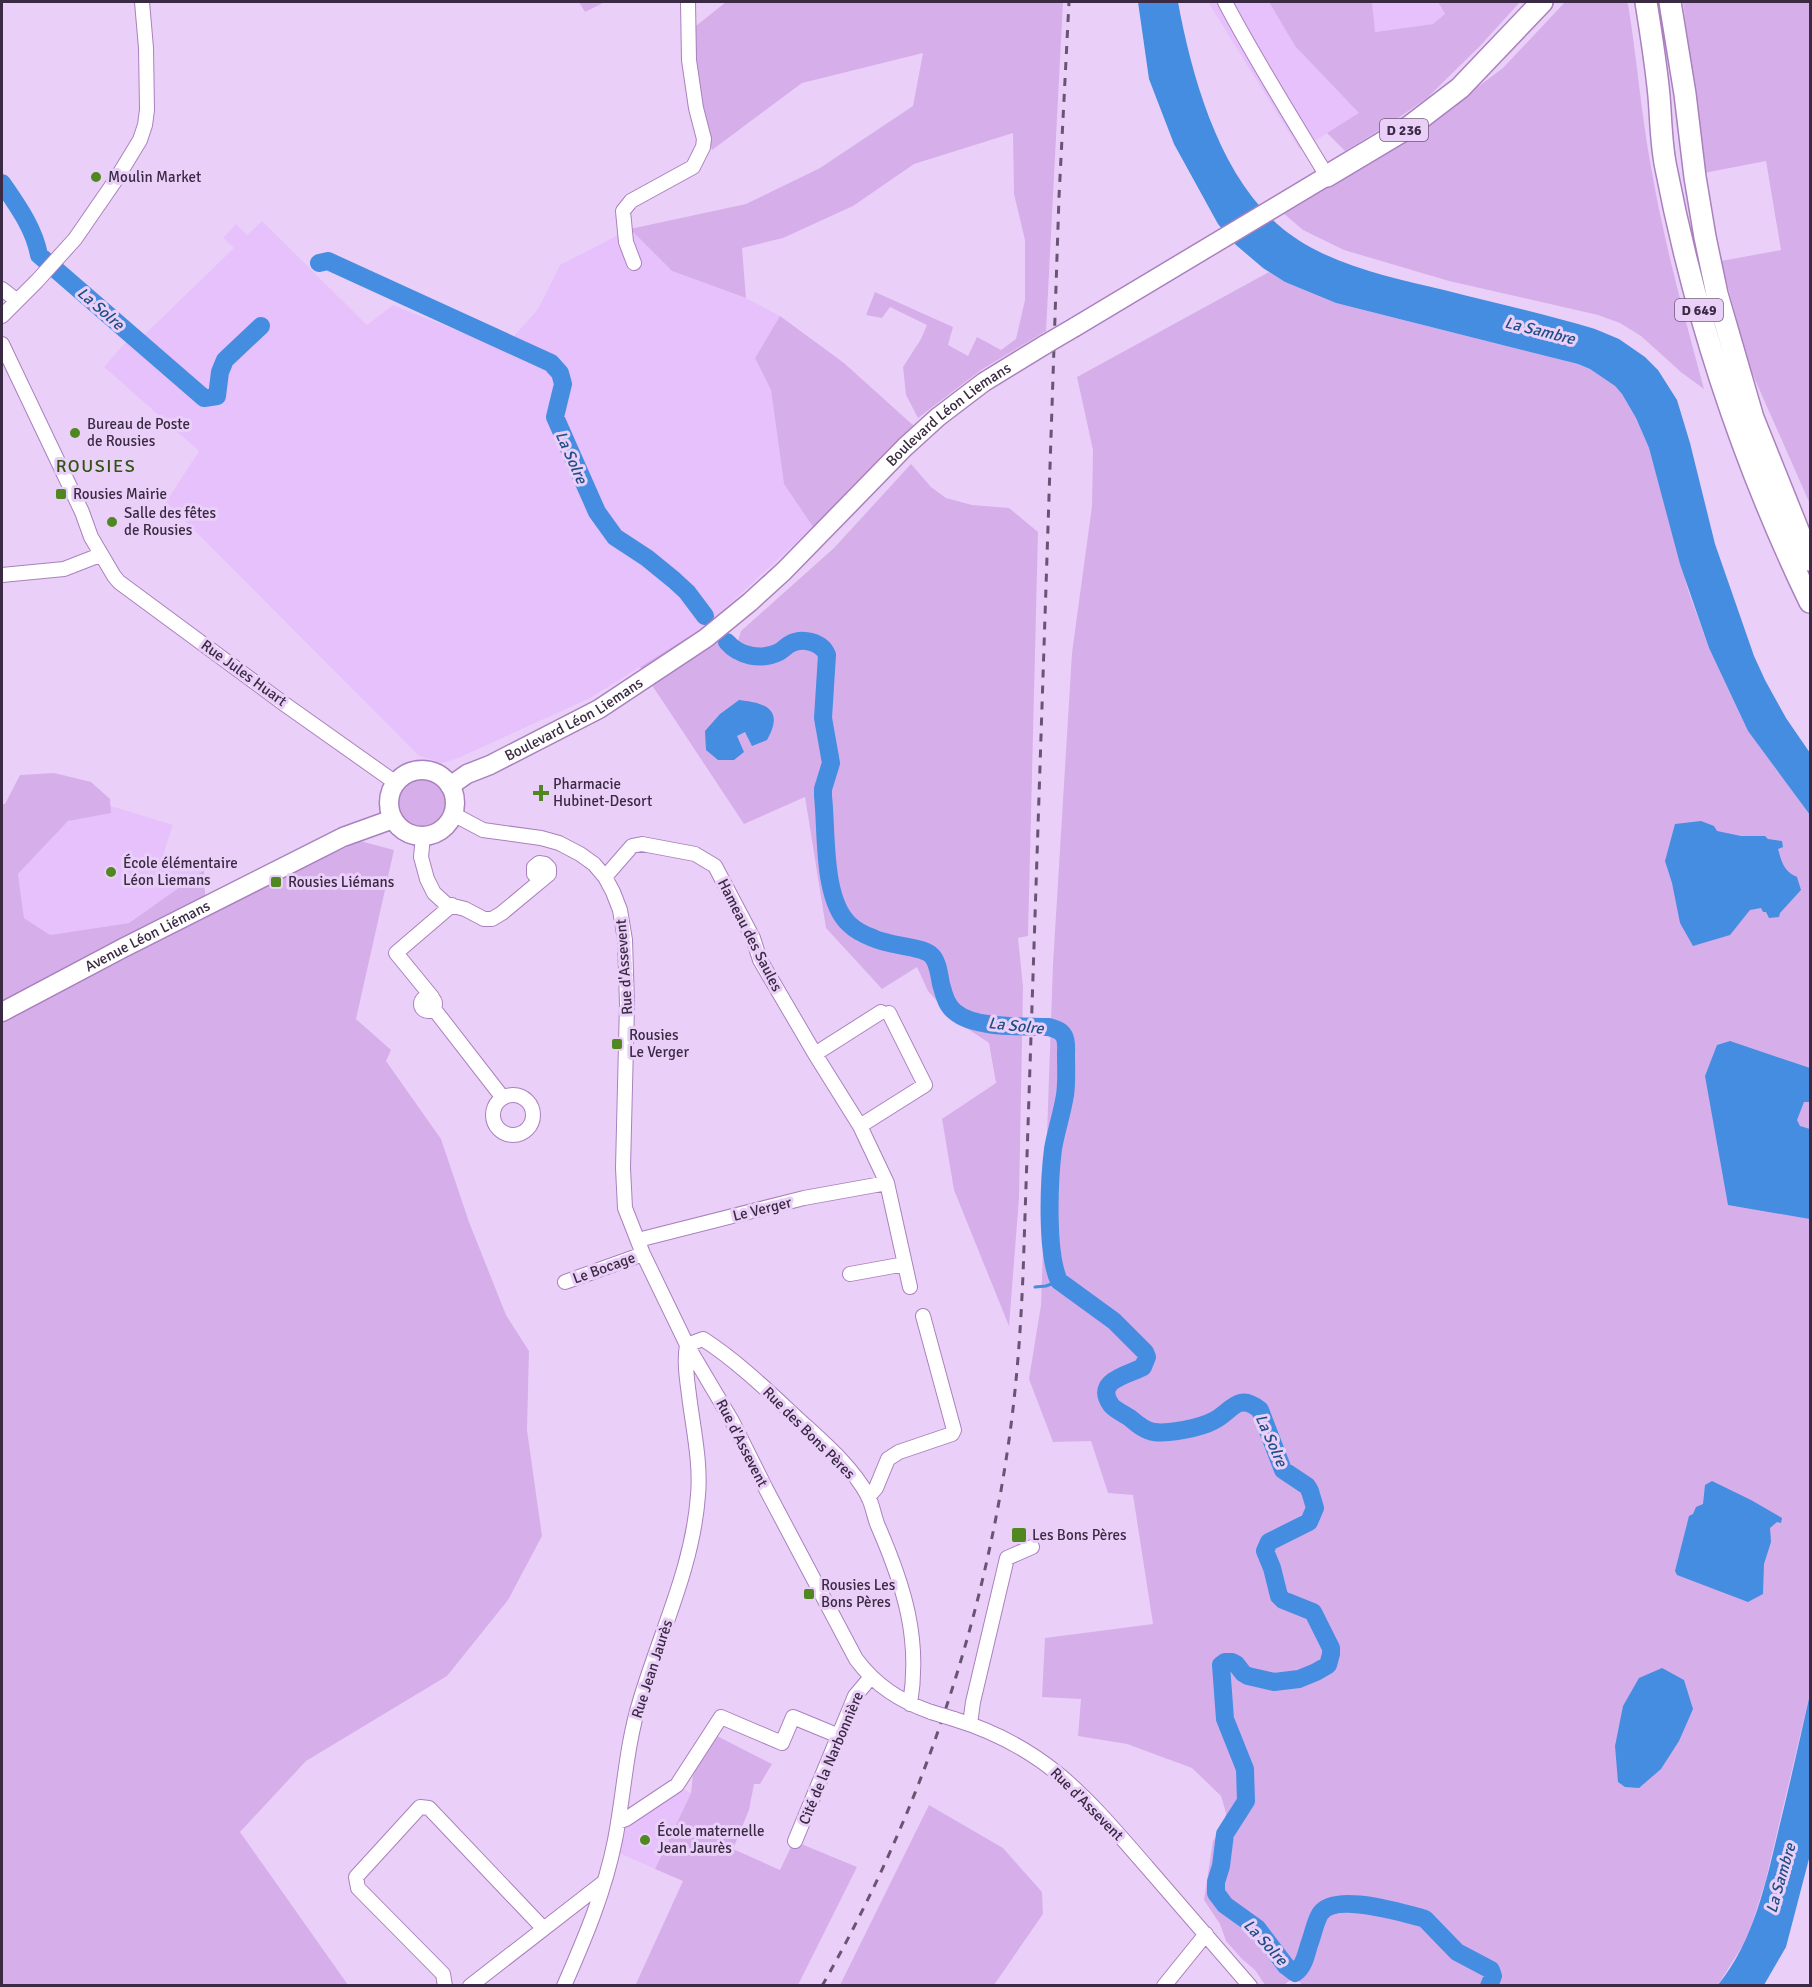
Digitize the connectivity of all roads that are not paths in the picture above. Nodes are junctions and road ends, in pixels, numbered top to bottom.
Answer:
1 (142, 2) edge
2 (688, 2) edge
3 (1225, 2) edge
4 (1542, 2) edge
5 (1646, 2) edge
6 (1670, 2) edge
7 (1327, 176) junction
8 (634, 263) dead end
9 (2, 289) edge
10 (16, 300) junction
11 (2, 316) edge
12 (2, 344) edge
13 (100, 555) junction
14 (1810, 560) edge
15 (2, 575) edge
16 (1810, 602) edge
17 (396, 783) junction
18 (450, 786) junction
19 (453, 814) junction
20 (393, 819) junction
21 (423, 836) junction
22 (605, 877) junction
23 (544, 878) dead end
24 (452, 905) junction
25 (2, 1012) edge
26 (814, 1054) junction
27 (503, 1098) dead end
28 (860, 1126) junction
29 (887, 1183) junction
30 (640, 1247) junction
31 (905, 1264) junction
32 (850, 1274) dead end
33 (565, 1282) dead end
34 (910, 1287) dead end
35 (923, 1316) dead end
36 (687, 1346) junction
37 (868, 1497) junction
38 (1032, 1547) dead end
39 (870, 1677) junction
40 (910, 1704) junction
41 (970, 1724) junction
42 (839, 1736) junction
43 (618, 1822) junction
44 (795, 1841) dead end
45 (604, 1882) junction
46 (543, 1928) junction
47 (1206, 1935) junction
48 (445, 1980) edge
49 (454, 1986) edge
50 (470, 1986) edge
51 (564, 1986) edge
52 (1164, 1986) edge
53 (1250, 1986) edge

1 - 10 street
2 - 8 street
3 - 7 street
4 - 7 highway, Boulevard Léon Liemans / D 236
5 - 16 highway, D 649
6 - 14 highway, D 649
7 - 18 main road, Boulevard Léon Liemans / D 236, bridge
9 - 10 street
10 - 11 street
12 - 13 street, Rue Jules Huart
13 - 15 street
13 - 17 street, Rue Jules Huart
17 - 18 main road
17 - 20 main road
18 - 19 main road
19 - 21 main road
19 - 22 street, Rue d'Assevent
20 - 21 main road
20 - 25 main road, Avenue Léon Liémans
21 - 24 street
22 - 26 street, Hameau des Saules
22 - 30 street, Rue d'Assevent
23 - 24 street
24 - 27 street
26 - 28 street
26 - 28 street
28 - 29 street
29 - 30 street, Le Verger
29 - 31 street
30 - 33 street, Le Bocage
30 - 36 street, Rue d'Assevent
31 - 32 street
31 - 34 street
35 - 37 street
36 - 37 street, Rue des Bons Pères
36 - 39 street, Rue d'Assevent
36 - 43 street, Rue Jean Jaurès
37 - 40 street, Rue des Bons Pères
38 - 41 street
39 - 40 street, Rue d'Assevent
39 - 42 street, Cité de la Narbonnière
40 - 41 street, Rue d'Assevent, bridge
41 - 47 street, Rue d'Assevent
42 - 43 street
42 - 44 street, Cité de la Narbonnière
43 - 45 street, Rue Jean Jaurès
45 - 46 street
45 - 51 street, Rue Jean Jaurès
46 - 48 street
46 - 50 street
47 - 52 street
47 - 53 street, Rue d'Assevent
48 - 49 street

